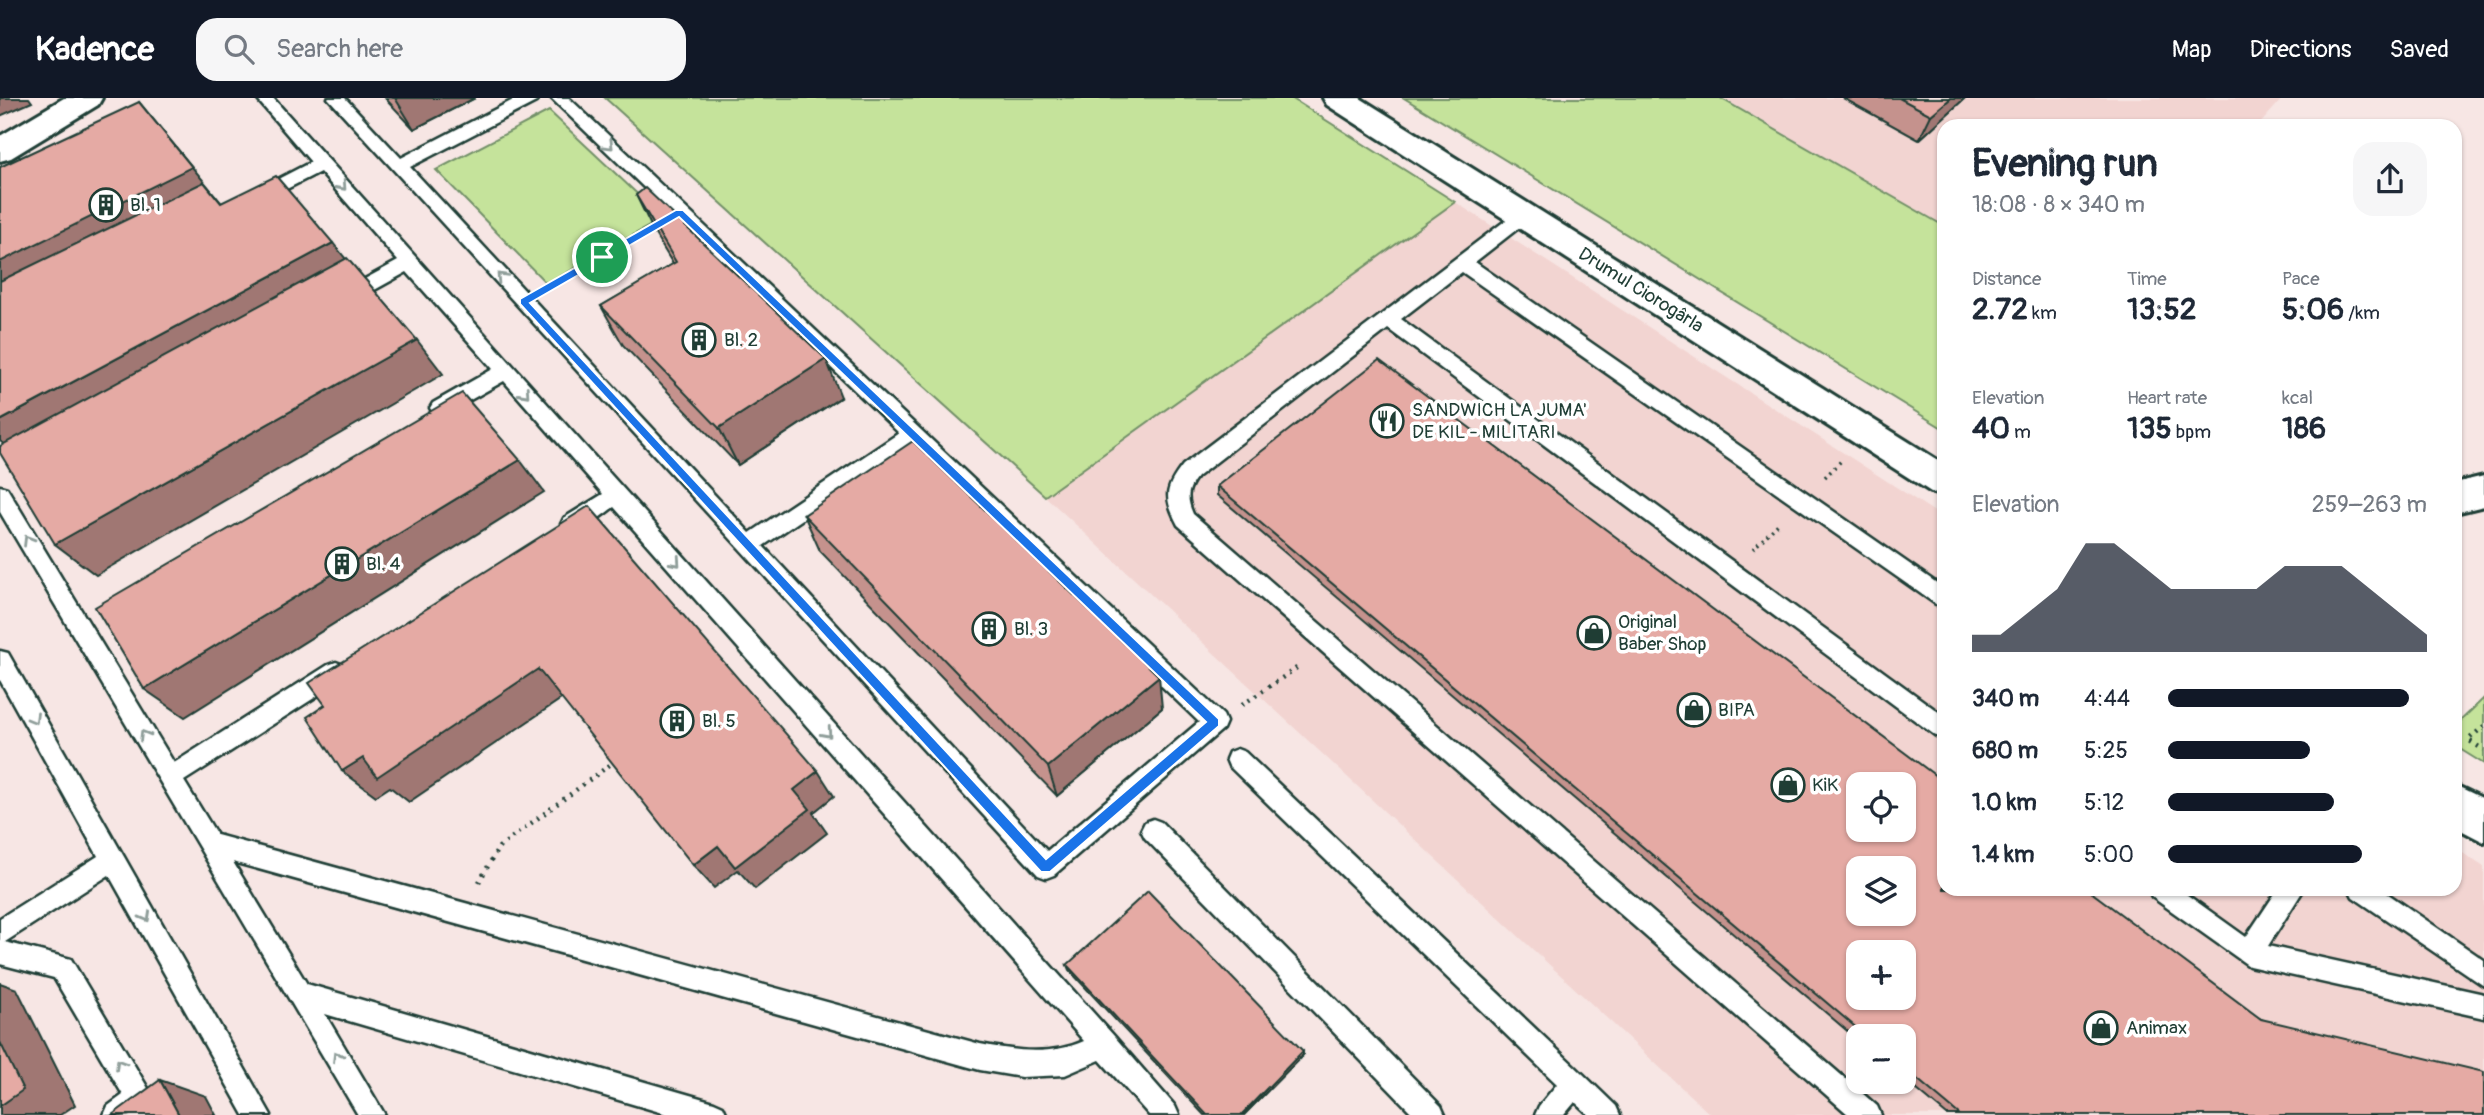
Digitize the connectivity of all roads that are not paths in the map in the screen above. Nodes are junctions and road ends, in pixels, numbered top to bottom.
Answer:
1 (87, 98) edge
2 (264, 98) edge
3 (336, 98) edge
4 (530, 98) edge
5 (559, 98) edge
6 (1338, 98) edge
7 (0, 150) edge
8 (322, 164) junction
9 (399, 166) junction
10 (236, 208) edge
11 (1524, 215) junction
12 (410, 262) junction
13 (1463, 263) junction
14 (325, 309) edge
15 (1388, 320) junction
16 (506, 371) junction
17 (422, 419) edge
18 (912, 434) junction
19 (1937, 478) edge
20 (4, 488) edge
21 (2484, 491) edge
22 (617, 495) junction
23 (2462, 496) edge
24 (558, 532) edge
25 (748, 545) junction
26 (1937, 594) edge
27 (358, 659) edge
28 (0, 660) edge
29 (1937, 724) edge
30 (1237, 759) dead end
31 (170, 778) junction
32 (2462, 808) edge
33 (2484, 822) edge
34 (1153, 830) dead end
35 (209, 844) junction
36 (114, 859) junction
37 (2170, 896) edge
38 (2287, 896) edge
39 (2371, 896) edge
40 (0, 932) edge
41 (0, 952) edge
42 (2249, 954) junction
43 (2484, 974) edge
44 (299, 994) junction
45 (2484, 1006) edge
46 (1105, 1045) junction
47 (1574, 1083) junction
48 (117, 1115) edge
49 (258, 1115) edge
50 (372, 1115) edge
51 (713, 1115) edge
52 (1166, 1115) edge
53 (1432, 1115) edge
54 (1548, 1115) edge
55 (1607, 1115) edge
56 (1868, 1115) edge

1 - 7 street
2 - 8 lane
3 - 9 lane
4 - 9 lane
5 -> 18 lane
6 - 11 street, Drumul Ciorogârla
8 - 10 lane
8 -> 12 lane
25 -> 9 lane
11 - 13 lane
11 - 19 street, Drumul Ciorogârla
12 - 14 lane
12 - 16 lane
13 - 15 lane
13 - 26 lane
15 - 29 lane
15 - 56 lane
16 - 17 lane
16 -> 22 lane
18 - 25 lane
18 - 25 lane
31 -> 20 lane
21 - 23 street
22 - 24 lane
22 -> 46 lane
27 - 31 lane
28 -> 36 lane
30 - 47 lane
31 - 35 lane
32 - 33 street
34 - 53 lane
35 - 44 lane
35 - 46 lane
36 - 40 lane
36 -> 49 lane
37 - 42 lane
38 - 42 lane
39 - 43 lane
48 -> 41 lane
42 - 45 lane
50 -> 44 lane
44 - 51 lane
46 - 52 lane
47 - 54 lane
47 - 55 lane

